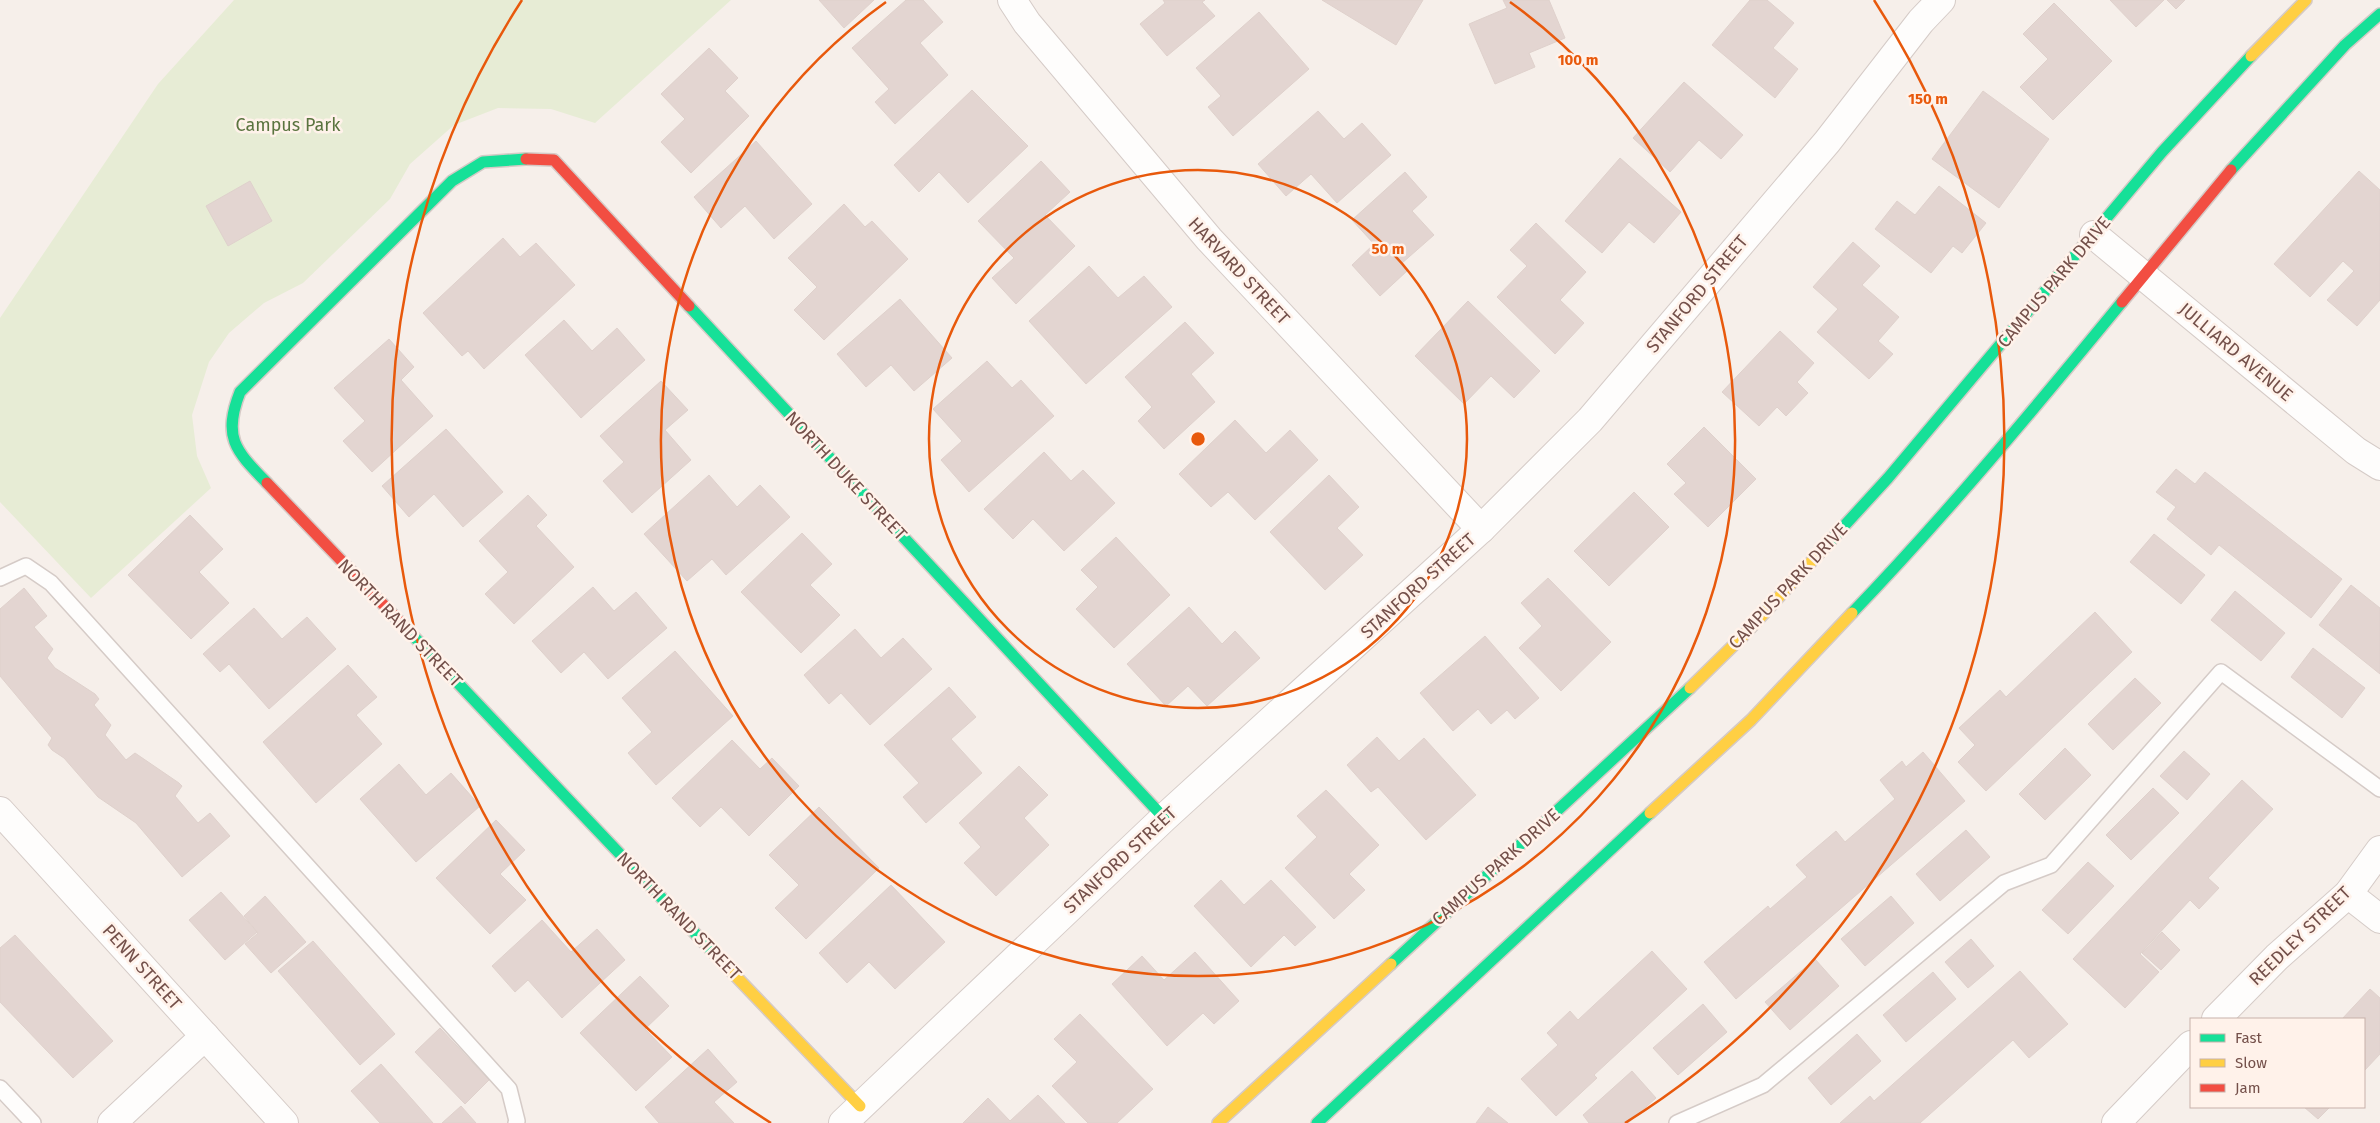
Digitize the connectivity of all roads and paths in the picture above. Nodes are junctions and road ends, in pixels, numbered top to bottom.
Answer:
1 (1012, 0) edge
2 (1941, 0) edge
3 (2306, 0) edge
4 (2380, 14) edge
5 (517, 159) joint
6 (2094, 235) junction
7 (2143, 275) junction
8 (2380, 466) edge
9 (1481, 529) junction
10 (0, 578) edge
11 (2380, 789) edge
12 (0, 811) edge
13 (1164, 818) junction
14 (2380, 850) edge
15 (2348, 894) junction
16 (2380, 919) edge
17 (2217, 1018) edge
18 (205, 1036) junction
19 (2190, 1046) edge
20 (0, 1088) edge
21 (851, 1115) edge
22 (33, 1123) edge
23 (112, 1123) edge
24 (284, 1123) edge
25 (516, 1123) edge
26 (1218, 1123) edge
27 (1318, 1123) edge
28 (1677, 1123) edge
29 (2116, 1123) edge

1 - 9 street, HARVARD STREET
2 - 9 street, STANFORD STREET
3 - 6 street, CAMPUS PARK DRIVE
4 - 7 street
5 - 13 street, NORTH DUKE STREET
5 - 21 street, NORTH RAND STREET
6 - 7 street, JULLIARD AVENUE
6 - 26 street, CAMPUS PARK DRIVE
7 - 8 street, JULLIARD AVENUE
7 - 27 street
9 - 13 street, STANFORD STREET
10 - 25 lane
11 - 28 lane
12 - 18 street, PENN STREET
13 - 21 street, STANFORD STREET
14 - 15 street, REEDLEY STREET
15 - 16 street
15 - 17 street, REEDLEY STREET
18 - 23 street
18 - 24 street, PENN STREET
19 - 29 street
20 - 22 lane

